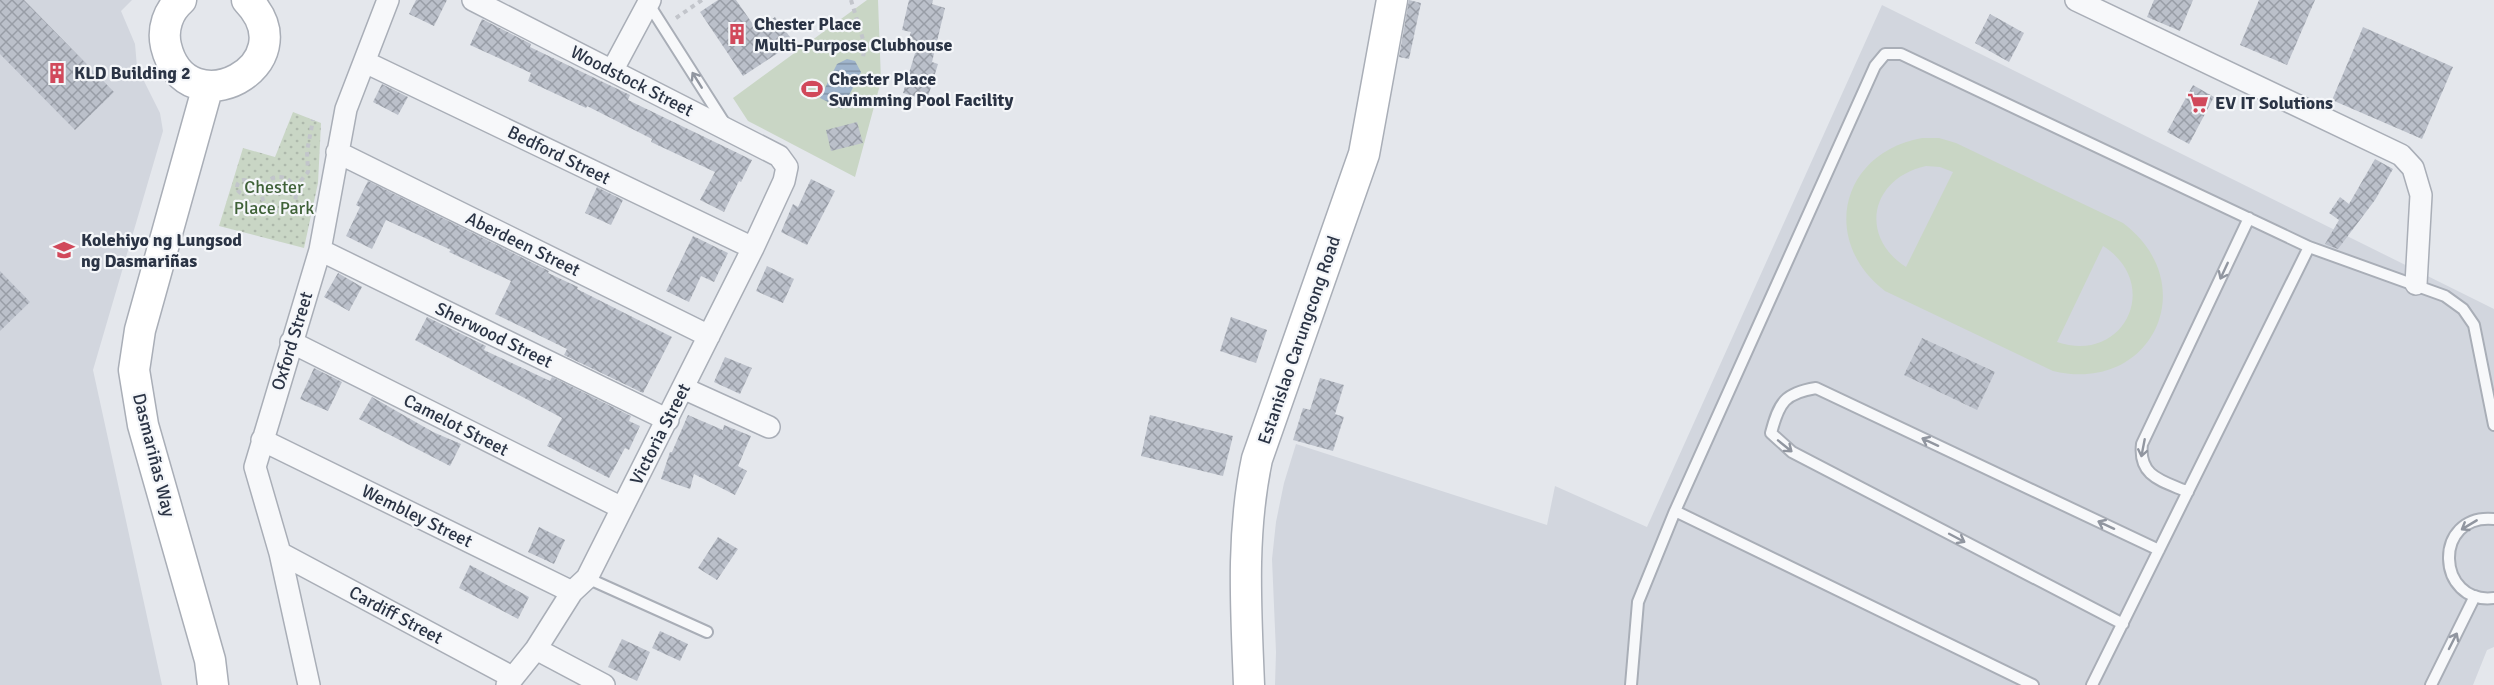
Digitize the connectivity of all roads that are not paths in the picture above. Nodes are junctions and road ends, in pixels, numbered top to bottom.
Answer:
1 (388, 0) edge
2 (473, 0) edge
3 (1392, 0) edge
4 (2076, 0) edge
5 (177, 1) edge
6 (649, 2) edge
7 (256, 3) edge
8 (365, 62) junction
9 (612, 71) junction
10 (208, 86) junction
11 (728, 129) junction
12 (337, 152) junction
13 (787, 167) joint
14 (2249, 218) junction
15 (2309, 247) junction
16 (753, 248) junction
17 (320, 250) junction
18 (2416, 284) junction
19 (709, 336) junction
20 (291, 342) junction
21 (683, 388) junction
22 (668, 420) junction
23 (2494, 424) edge
24 (769, 427) dead end
25 (262, 440) junction
26 (2188, 492) junction
27 (622, 508) junction
28 (1675, 511) junction
29 (2494, 519) edge
30 (2159, 550) junction
31 (280, 553) junction
32 (580, 585) junction
33 (2475, 596) junction
34 (2494, 598) edge
35 (2123, 624) junction
36 (707, 632) dead end
37 (536, 649) junction
38 (509, 681) edge
39 (312, 684) edge
40 (213, 685) edge
41 (604, 685) edge
42 (1249, 685) edge
43 (1631, 685) edge
44 (2033, 685) edge
45 (2092, 685) edge
46 (2431, 685) edge

1 - 8 street, Oxford Street
2 - 9 street, Woodstock Street
3 - 42 street, Estanislao Carungcong Road
4 - 18 street
5 - 10 street
6 - 9 street
11 -> 6 lane
7 - 10 street
8 - 12 street, Oxford Street
8 - 16 street, Bedford Street
9 - 11 street, Woodstock Street
10 - 40 street, Dasmariñas Way
11 - 13 street, Woodstock Street
12 - 17 street, Oxford Street
12 - 19 street, Aberdeen Street
13 - 16 street, Victoria Street
14 - 15 lane
14 -> 26 lane
14 - 28 lane
15 - 18 lane
15 - 26 lane
16 - 19 street, Victoria Street
17 - 20 street, Oxford Street
17 - 22 street, Sherwood Street
18 - 23 lane
19 - 21 street, Victoria Street
20 - 25 street, Oxford Street
20 - 27 street, Camelot Street
21 - 22 street, Victoria Street
21 - 24 street
22 - 27 street, Victoria Street
25 - 31 street, Oxford Street
25 - 32 street, Wembley Street
26 - 30 lane
27 - 32 street, Victoria Street
28 - 43 lane
28 - 44 lane
29 -> 33 lane
30 - 35 lane
30 -> 35 lane
31 - 38 street, Cardiff Street
31 - 39 street, Oxford Street
32 - 36 lane
32 - 37 street, Victoria Street
33 - 34 lane
46 -> 33 lane
35 - 45 lane
37 - 38 street, Victoria Street
37 - 41 street

